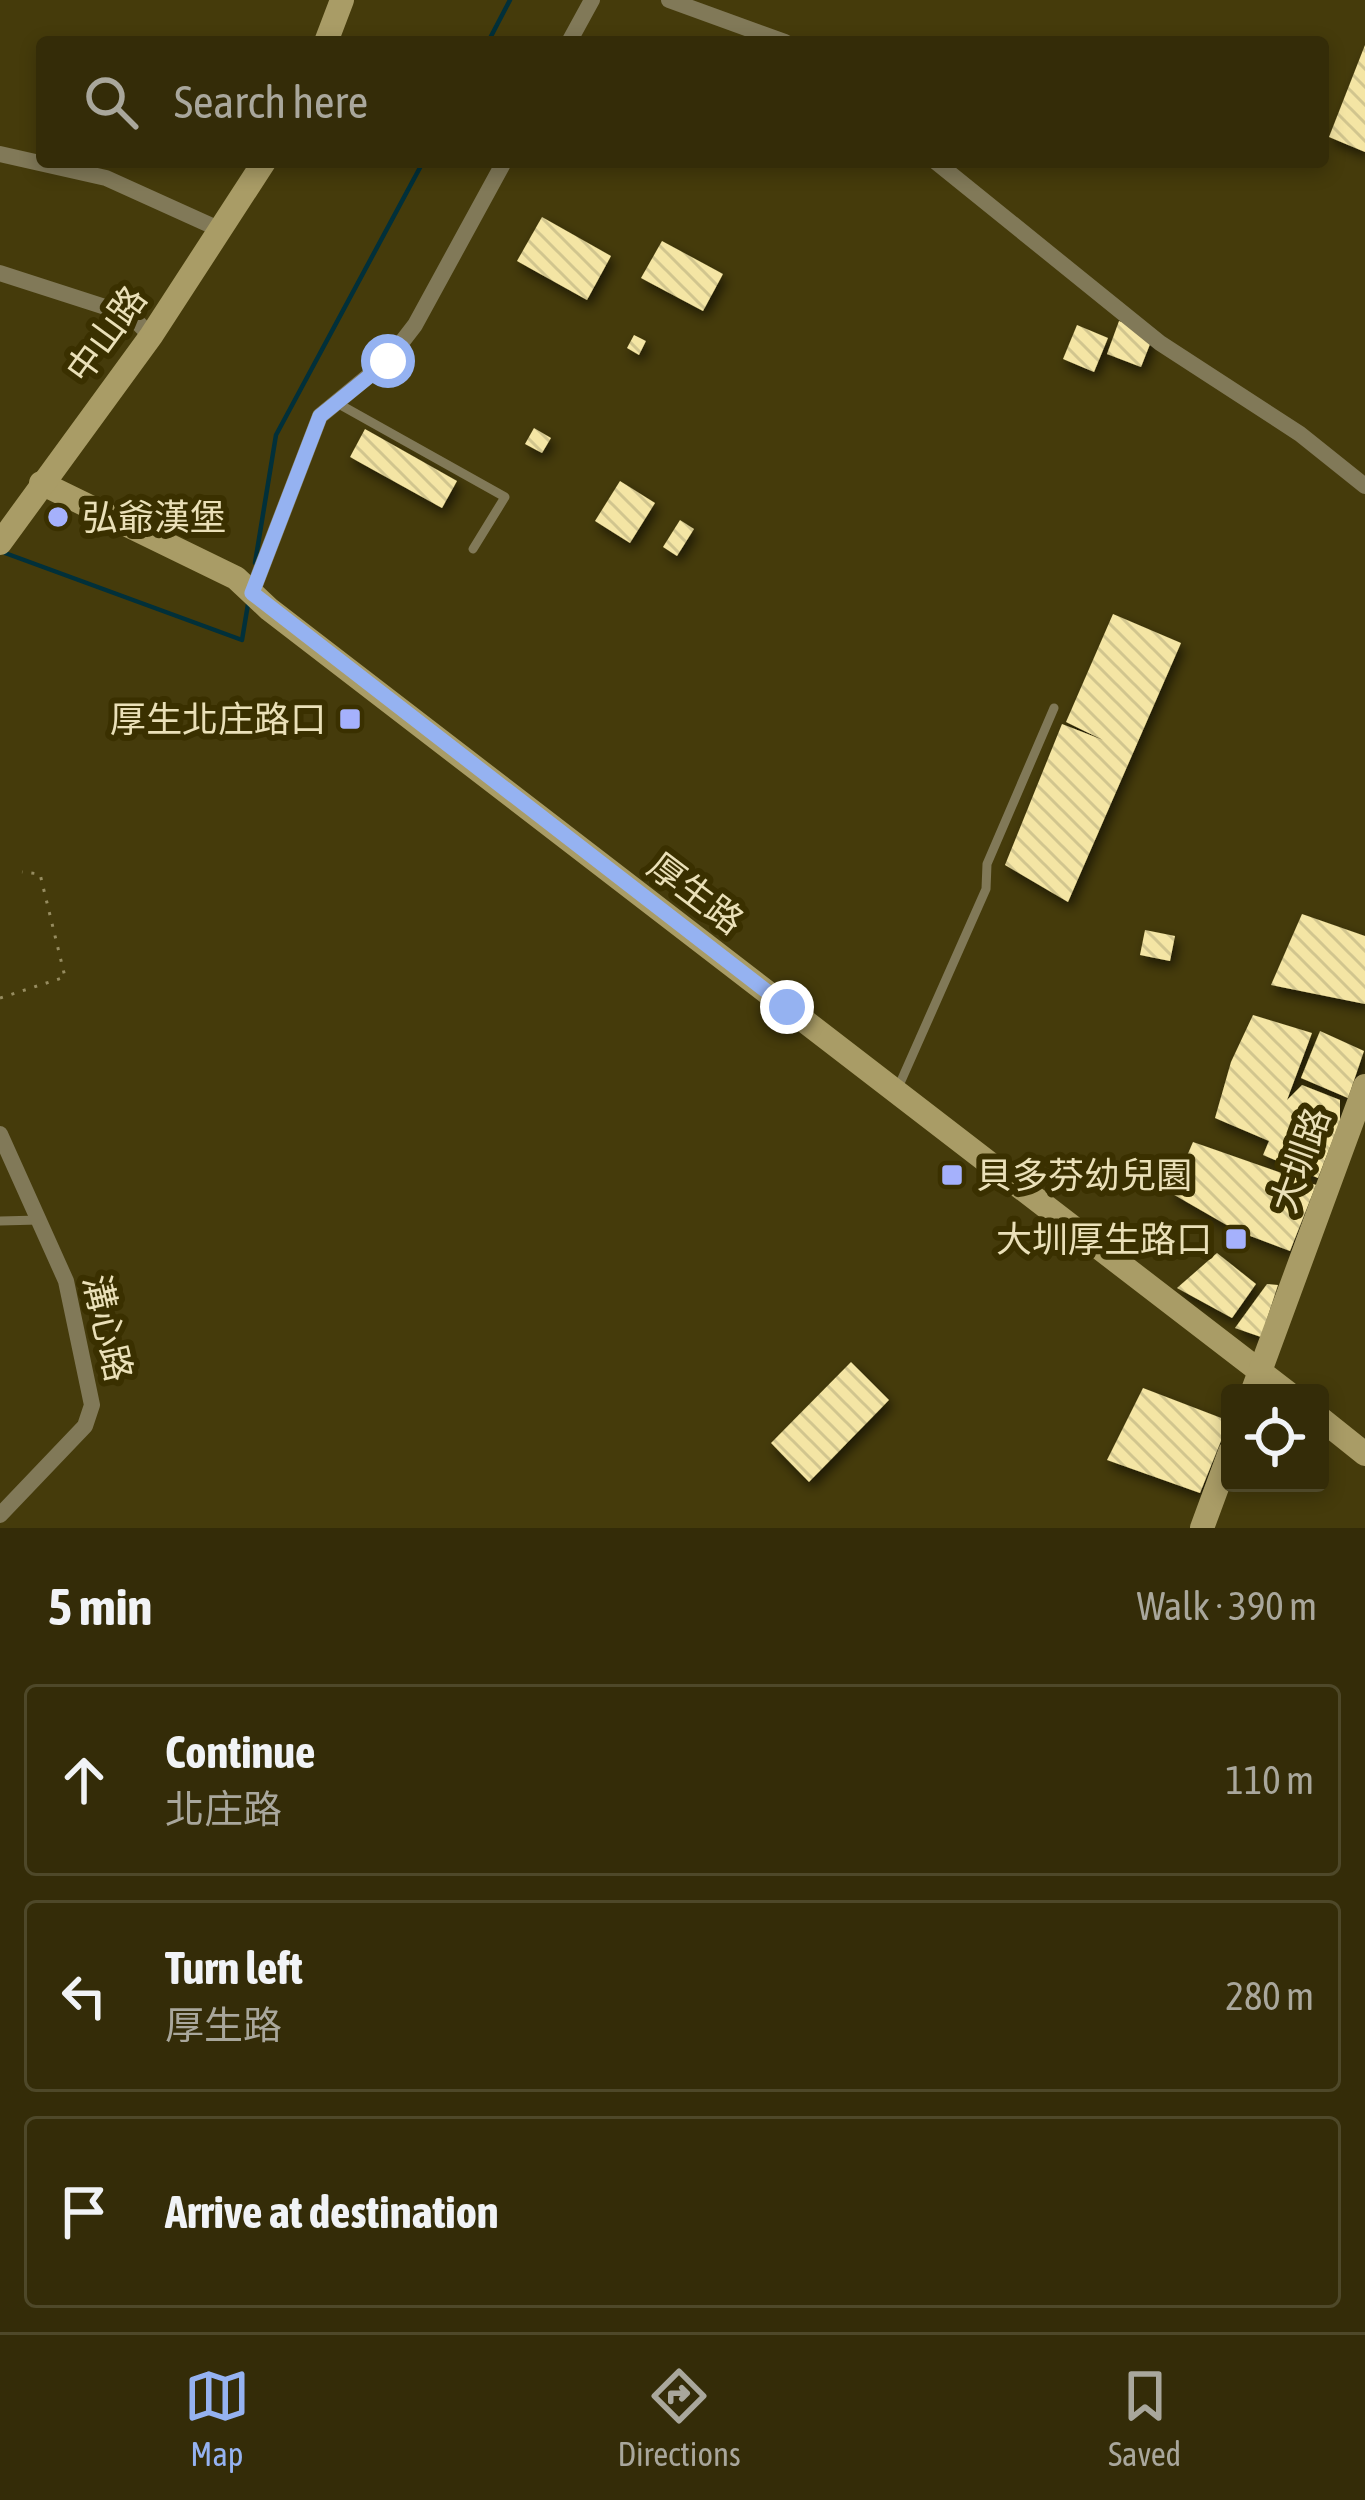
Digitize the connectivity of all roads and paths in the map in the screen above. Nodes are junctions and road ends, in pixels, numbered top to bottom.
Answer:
1 (341, 0) edge
2 (592, 0) edge
3 (668, 0) edge
4 (328, 36) edge
5 (572, 36) edge
6 (768, 36) edge
7 (0, 154) edge
8 (36, 162) edge
9 (62, 168) edge
10 (260, 168) edge
11 (501, 168) edge
12 (943, 168) edge
13 (220, 230) junction
14 (0, 273) edge
15 (151, 336) junction
16 (337, 403) junction
17 (40, 483) junction
18 (1365, 486) edge
19 (3, 536) edge
20 (473, 549) dead end
21 (252, 593) junction
22 (1054, 708) dead end
23 (22, 872) dead end
24 (0, 998) edge
25 (1365, 1086) edge
26 (896, 1091) junction
27 (0, 1134) edge
28 (39, 1220) junction
29 (0, 1221) edge
30 (1256, 1382) edge
31 (1329, 1425) edge
32 (1365, 1454) edge
33 (1221, 1477) edge
34 (0, 1515) edge
35 (1202, 1528) edge

1 - 4 street
2 - 5 street
3 - 6 street
7 - 8 street
9 - 13 street
10 - 13 street, 中山路
11 - 16 street
12 - 18 street
13 - 15 street, 中山路
14 - 15 street
15 - 17 street, 中山路
16 - 20 lane
16 - 21 street
17 - 19 street, 中山路
17 - 21 street, 厚生路
21 - 26 street, 厚生路
22 - 26 lane
23 - 24 path
25 - 30 street, 大圳路
26 - 30 street, 厚生路
27 - 28 street, 溝心路
28 - 29 lane
28 - 34 street, 溝心路
31 - 32 street
33 - 35 street

